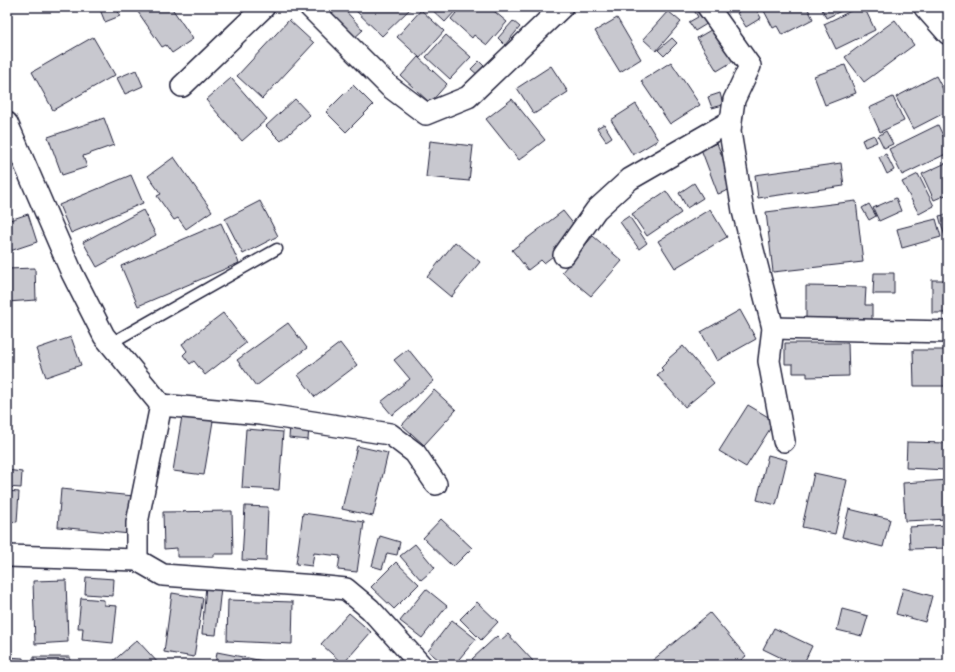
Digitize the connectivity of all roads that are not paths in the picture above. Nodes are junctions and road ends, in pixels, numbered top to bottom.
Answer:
1 (264, 7) edge
2 (310, 7) edge
3 (562, 7) edge
4 (708, 7) edge
5 (925, 7) edge
6 (948, 33) edge
7 (182, 86) dead end
8 (731, 121) junction
9 (7, 123) edge
10 (277, 249) dead end
11 (564, 255) dead end
12 (774, 328) junction
13 (948, 332) edge
14 (111, 343) junction
15 (161, 405) junction
16 (784, 441) dead end
17 (436, 484) dead end
18 (7, 556) edge
19 (137, 560) junction
20 (421, 665) edge

1 - 7 street
2 - 3 street
4 - 8 street
5 - 6 main road
8 - 11 street
8 - 12 street
9 - 14 street
10 - 14 lane
12 - 13 street
12 - 16 street
14 - 15 street
15 - 17 street
15 - 19 street
18 - 19 street
19 - 20 street

